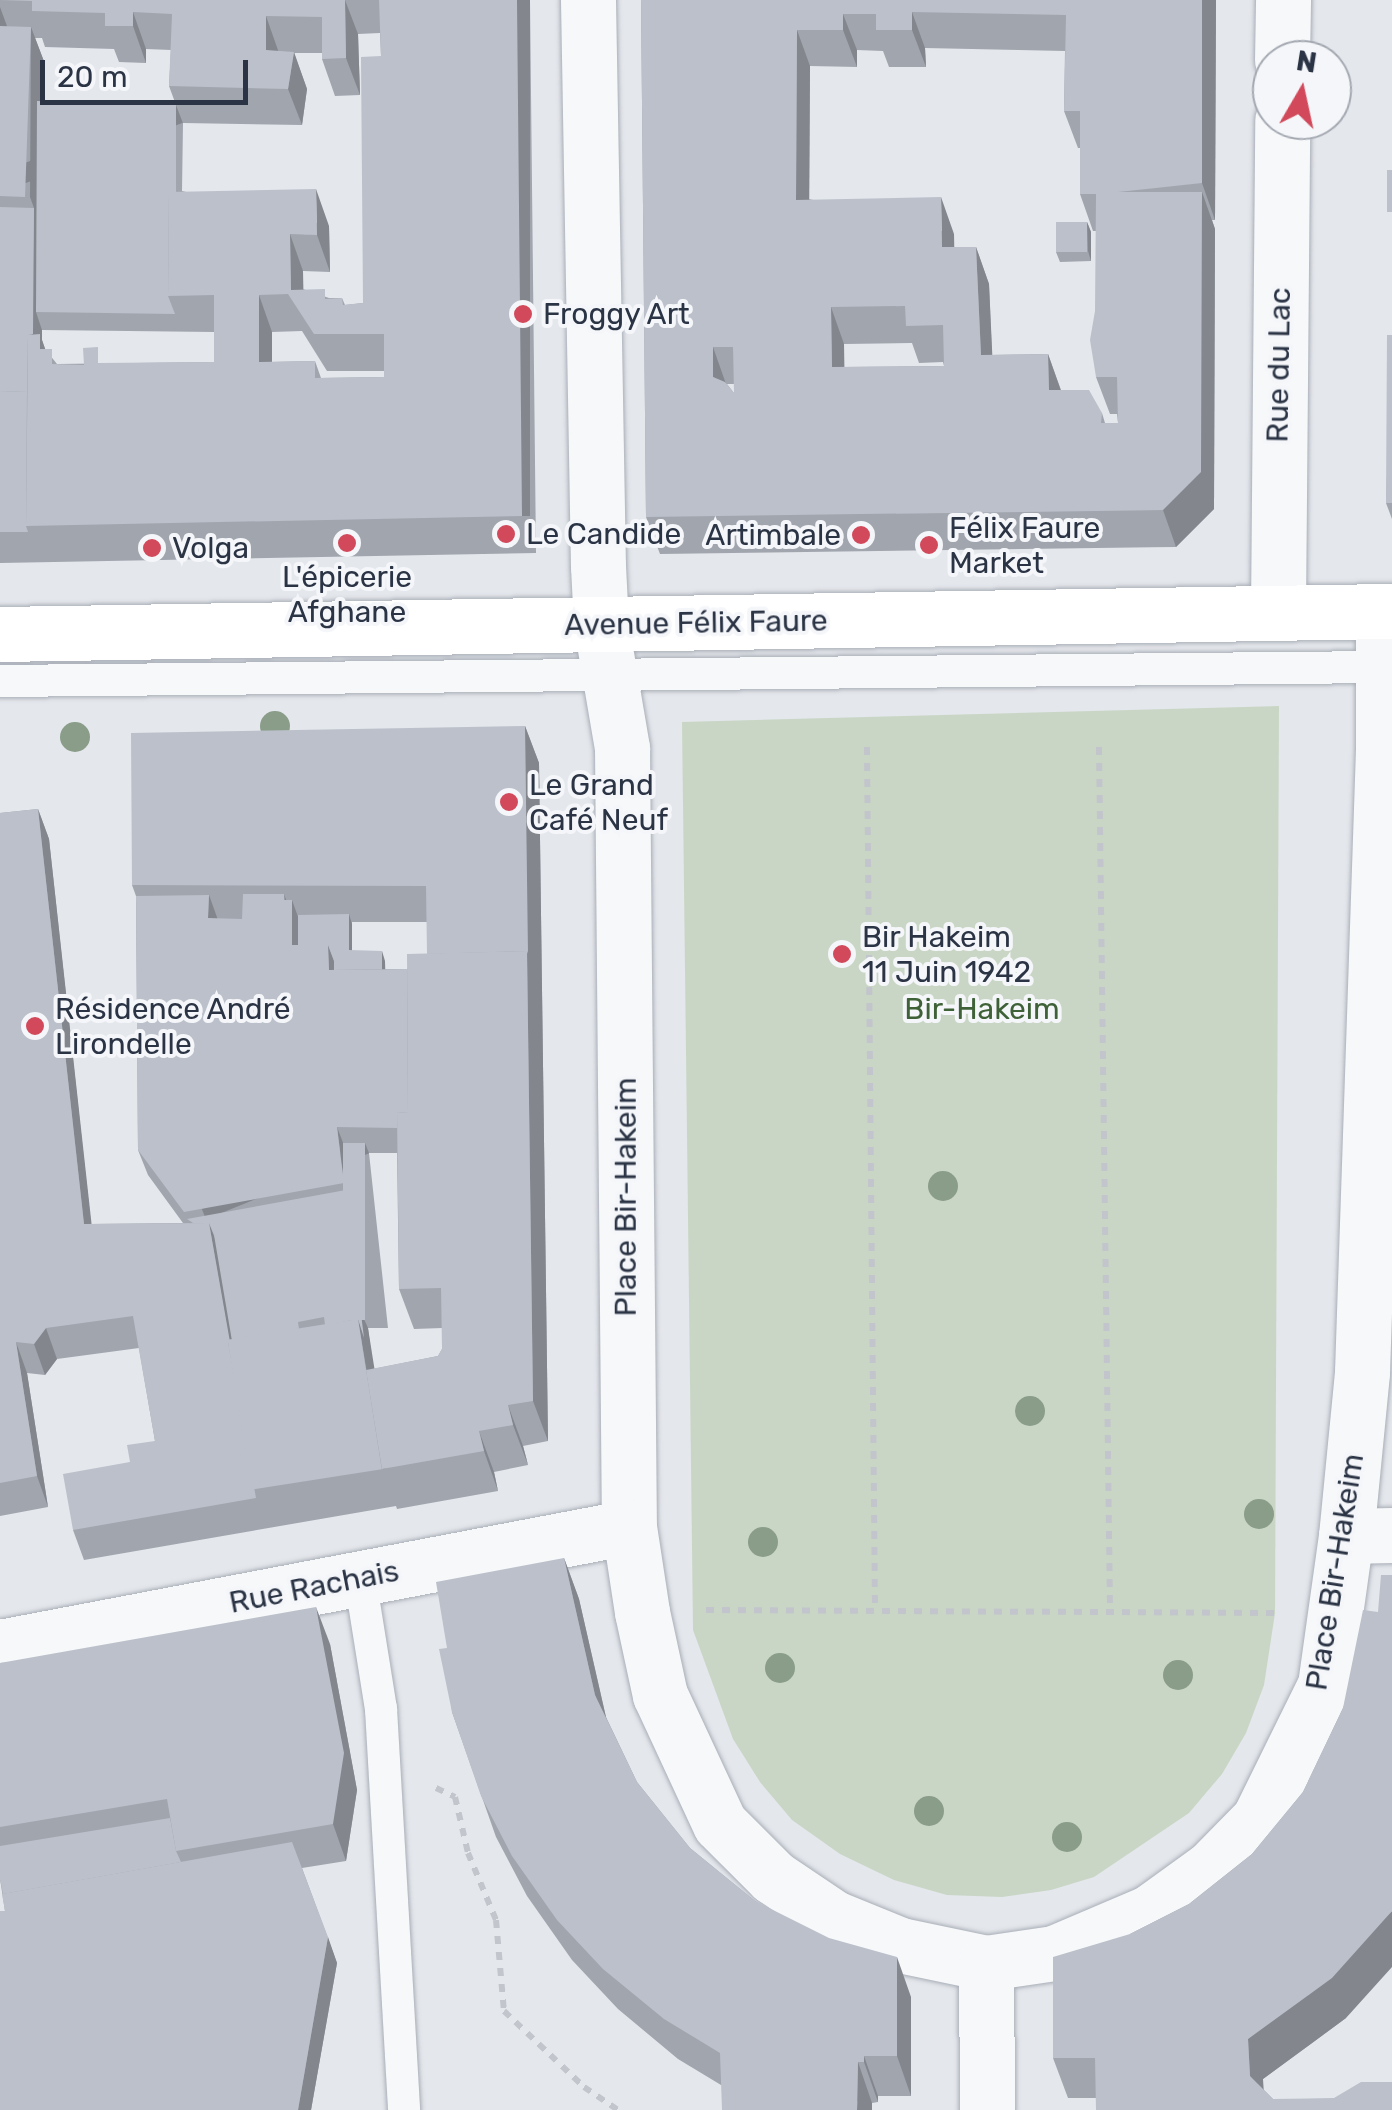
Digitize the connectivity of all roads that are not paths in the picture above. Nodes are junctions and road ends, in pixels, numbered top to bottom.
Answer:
1 (588, 0) edge
2 (1283, 0) edge
3 (1282, 40) edge
4 (1282, 140) edge
5 (1278, 611) junction
6 (1387, 611) edge
7 (0, 634) edge
8 (605, 651) junction
9 (1388, 667) edge
10 (0, 681) edge
11 (629, 1527) junction
12 (1369, 1536) edge
13 (360, 1578) junction
14 (0, 1647) edge
15 (986, 1964) junction
16 (404, 2110) edge
17 (987, 2110) edge

1 - 8 street, Place Bir-Hakeim
2 - 3 street
4 - 5 street, Rue du Lac
5 - 6 main road, Avenue Félix Faure
5 - 8 main road, Avenue Félix Faure
6 - 9 street, Place Bir-Hakeim
7 - 8 main road, Avenue Félix Faure
8 - 9 lane, Avenue Félix Faure
8 - 10 lane, Avenue Félix Faure
8 - 11 street, Place Bir-Hakeim
9 - 12 street, Place Bir-Hakeim
11 - 13 street, Rue Rachais
11 - 15 street, Place Bir-Hakeim
12 - 15 street, Place Bir-Hakeim
13 - 14 street, Rue Rachais
13 - 16 lane
15 - 17 street

